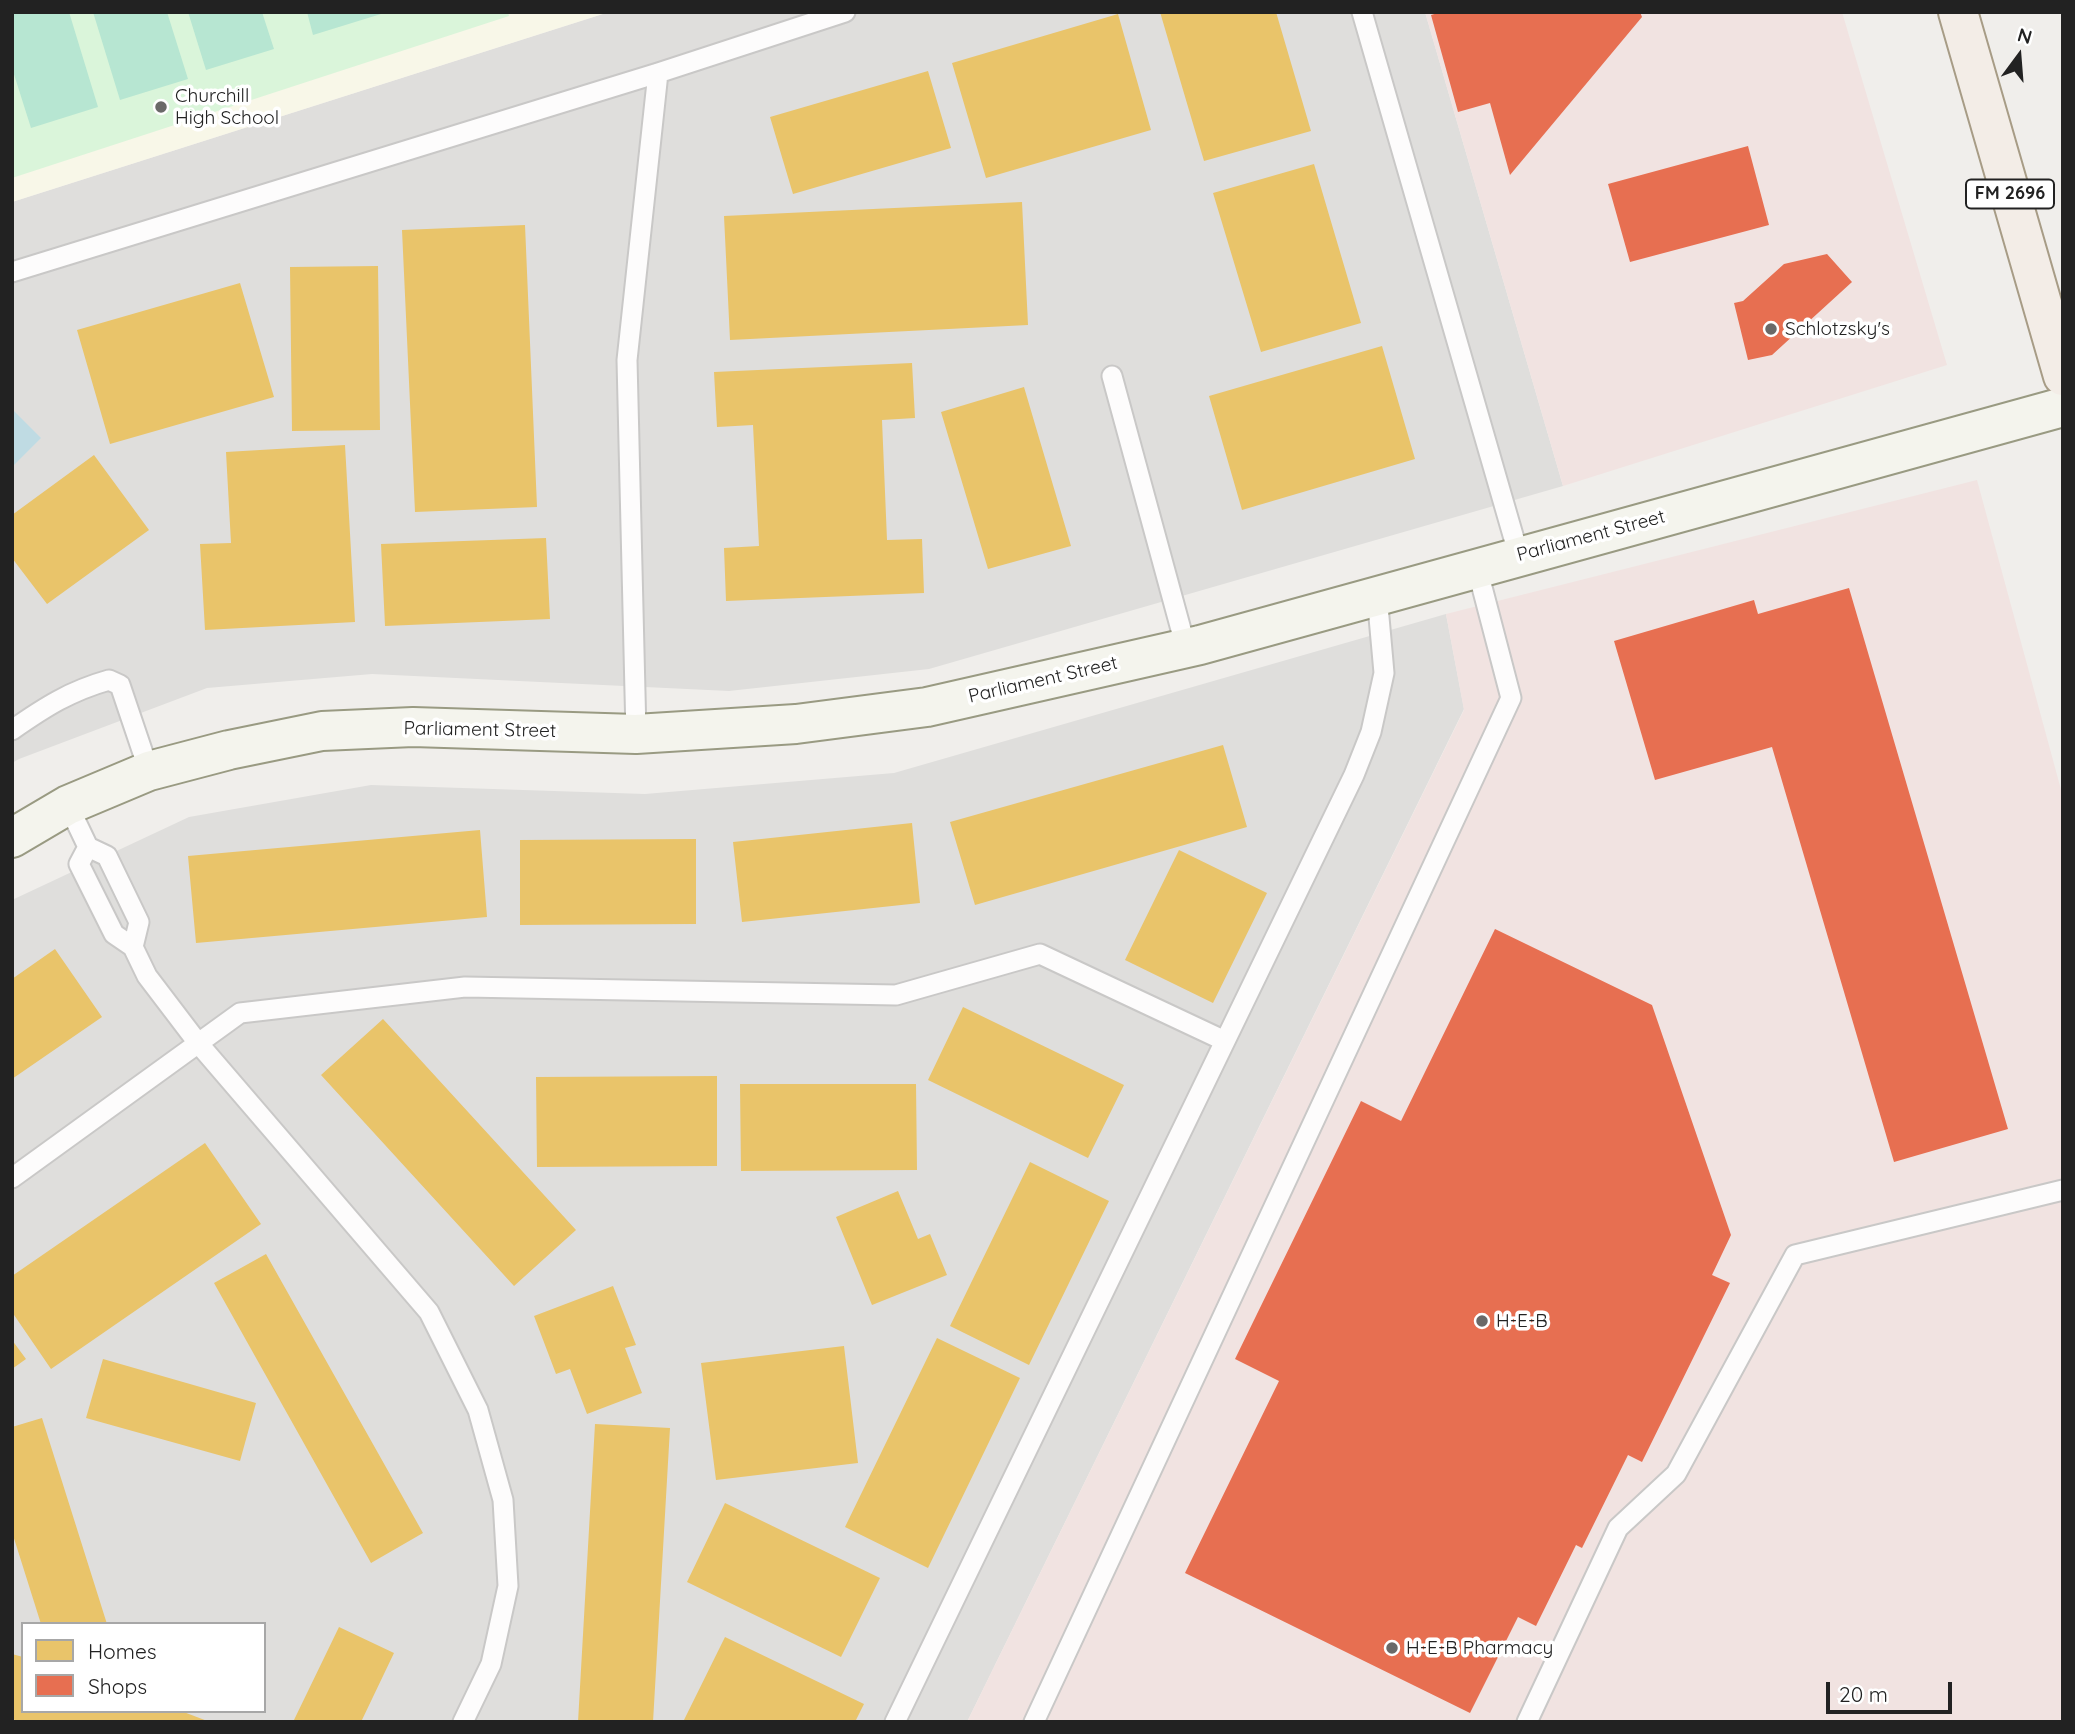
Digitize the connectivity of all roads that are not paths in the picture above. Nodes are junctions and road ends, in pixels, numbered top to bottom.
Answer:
1 (845, 12) edge
2 (1362, 12) edge
3 (1958, 12) edge
4 (658, 73) junction
5 (12, 272) edge
6 (1112, 376) dead end
7 (2063, 376) edge
8 (2063, 407) edge
9 (1519, 556) junction
10 (1477, 568) junction
11 (1377, 595) junction
12 (1186, 648) junction
13 (12, 730) edge
14 (636, 734) junction
15 (149, 771) junction
16 (68, 805) junction
17 (12, 838) edge
18 (88, 847) junction
19 (133, 947) junction
20 (1225, 1041) junction
21 (198, 1043) junction
22 (12, 1178) edge
23 (2063, 1190) edge
24 (463, 1722) edge
25 (895, 1722) edge
26 (1034, 1722) edge
27 (1527, 1722) edge

1 - 4 lane
2 - 9 lane
3 - 7 main road, FM 2696
4 - 5 lane
4 - 14 lane
6 - 12 lane
8 - 9 street, Parliament Street
9 - 10 street, Parliament Street
10 - 11 street, Parliament Street
10 - 26 lane
11 - 12 street, Parliament Street
11 - 20 lane
12 - 14 street, Parliament Street
13 - 15 lane
14 - 15 street, Parliament Street
15 - 16 street, Parliament Street
16 - 17 street, Parliament Street
16 - 18 lane
18 - 19 lane
18 - 19 lane
19 - 21 lane
20 - 21 lane
20 - 25 lane
21 - 22 lane
21 - 24 lane
23 - 27 lane

